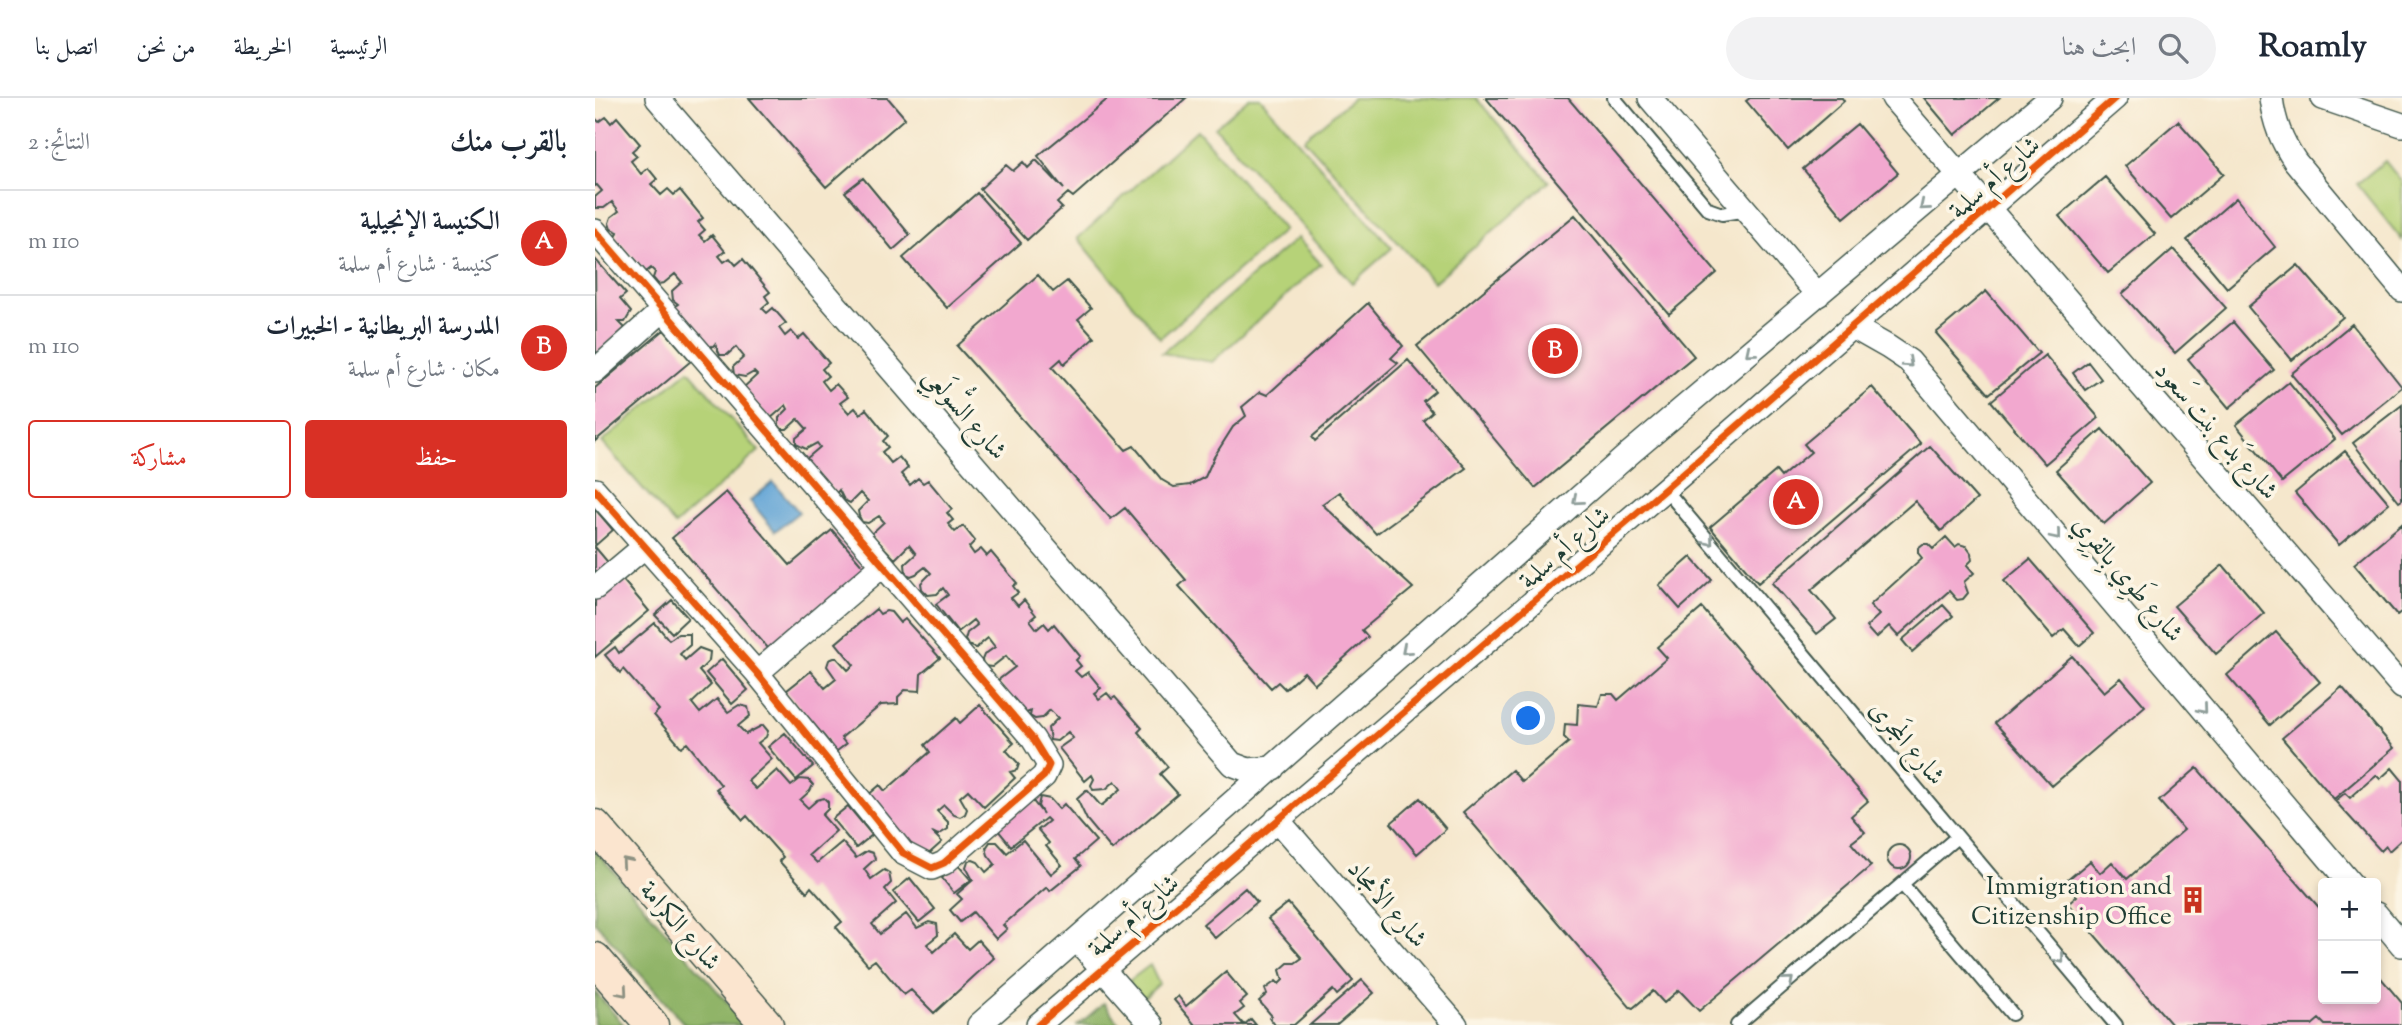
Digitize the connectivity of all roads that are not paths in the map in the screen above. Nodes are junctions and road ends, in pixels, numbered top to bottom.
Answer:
1 (657, 98) edge
2 (1614, 98) edge
3 (1650, 98) edge
4 (1893, 98) edge
5 (2050, 98) edge
6 (2115, 98) edge
7 (2271, 98) edge
8 (2323, 98) edge
9 (2402, 125) edge
10 (1960, 176) junction
11 (1990, 209) junction
12 (1747, 210) junction
13 (595, 231) edge
14 (2402, 290) edge
15 (1818, 295) junction
16 (663, 310) junction
17 (1851, 326) junction
18 (595, 371) edge
19 (1665, 489) junction
20 (595, 490) edge
21 (644, 547) junction
22 (883, 565) junction
23 (595, 588) edge
24 (757, 673) junction
25 (2402, 687) edge
26 (1232, 764) junction
27 (1273, 768) junction
28 (1227, 809) junction
29 (1277, 819) junction
30 (595, 826) edge
31 (1957, 837) junction
32 (2346, 878) edge
33 (1902, 884) junction
34 (2381, 920) edge
35 (1077, 940) junction
36 (2402, 945) edge
37 (595, 959) edge
38 (1103, 969) junction
39 (2012, 1014) dead end
40 (652, 1025) edge
41 (767, 1025) edge
42 (979, 1025) edge
43 (1038, 1025) edge
44 (1152, 1025) edge
45 (1456, 1025) edge
46 (1738, 1025) edge
47 (2116, 1025) edge

1 - 26 street, شارع السُّولَعِي
2 - 12 lane
3 - 12 street
4 - 10 street, شارع بَدع بنت سَعود
5 - 10 street, شارع أم سلمة
6 - 11 street, شارع أم سلمة
7 - 14 street
8 - 9 street
10 - 11 street, شارع بَدع بنت سَعود
10 -> 15 street, شارع أم سلمة
11 - 17 street, شارع أم سلمة
11 - 25 street, شارع بَدع بنت سَعود
12 - 15 street
13 - 16 street
15 -> 27 street, شارع أم سلمة
16 - 18 street
16 - 22 street
17 - 19 street, شارع أم سلمة
17 -> 32 street, شارع طَوِي بِالقِرِي
19 - 29 street, شارع أم سلمة
19 -> 31 lane, شارع المَجرى
20 - 21 street
21 - 23 street
21 - 24 street
22 - 24 street
22 - 24 street
26 - 27 street
26 - 28 street
27 - 28 street, شارع أم سلمة
28 - 35 street, شارع أم سلمة
29 - 38 street, شارع أم سلمة
29 - 45 street, شارع الأمجاد
41 -> 30 main road, شارع الكرامة
31 - 33 lane
31 -> 47 lane, شارع المَجرى
33 - 39 lane
46 -> 33 lane
34 - 36 street
35 - 38 street
35 - 42 street, شارع أم سلمة
37 -> 40 main road
38 - 43 street, شارع أم سلمة
38 - 44 street

